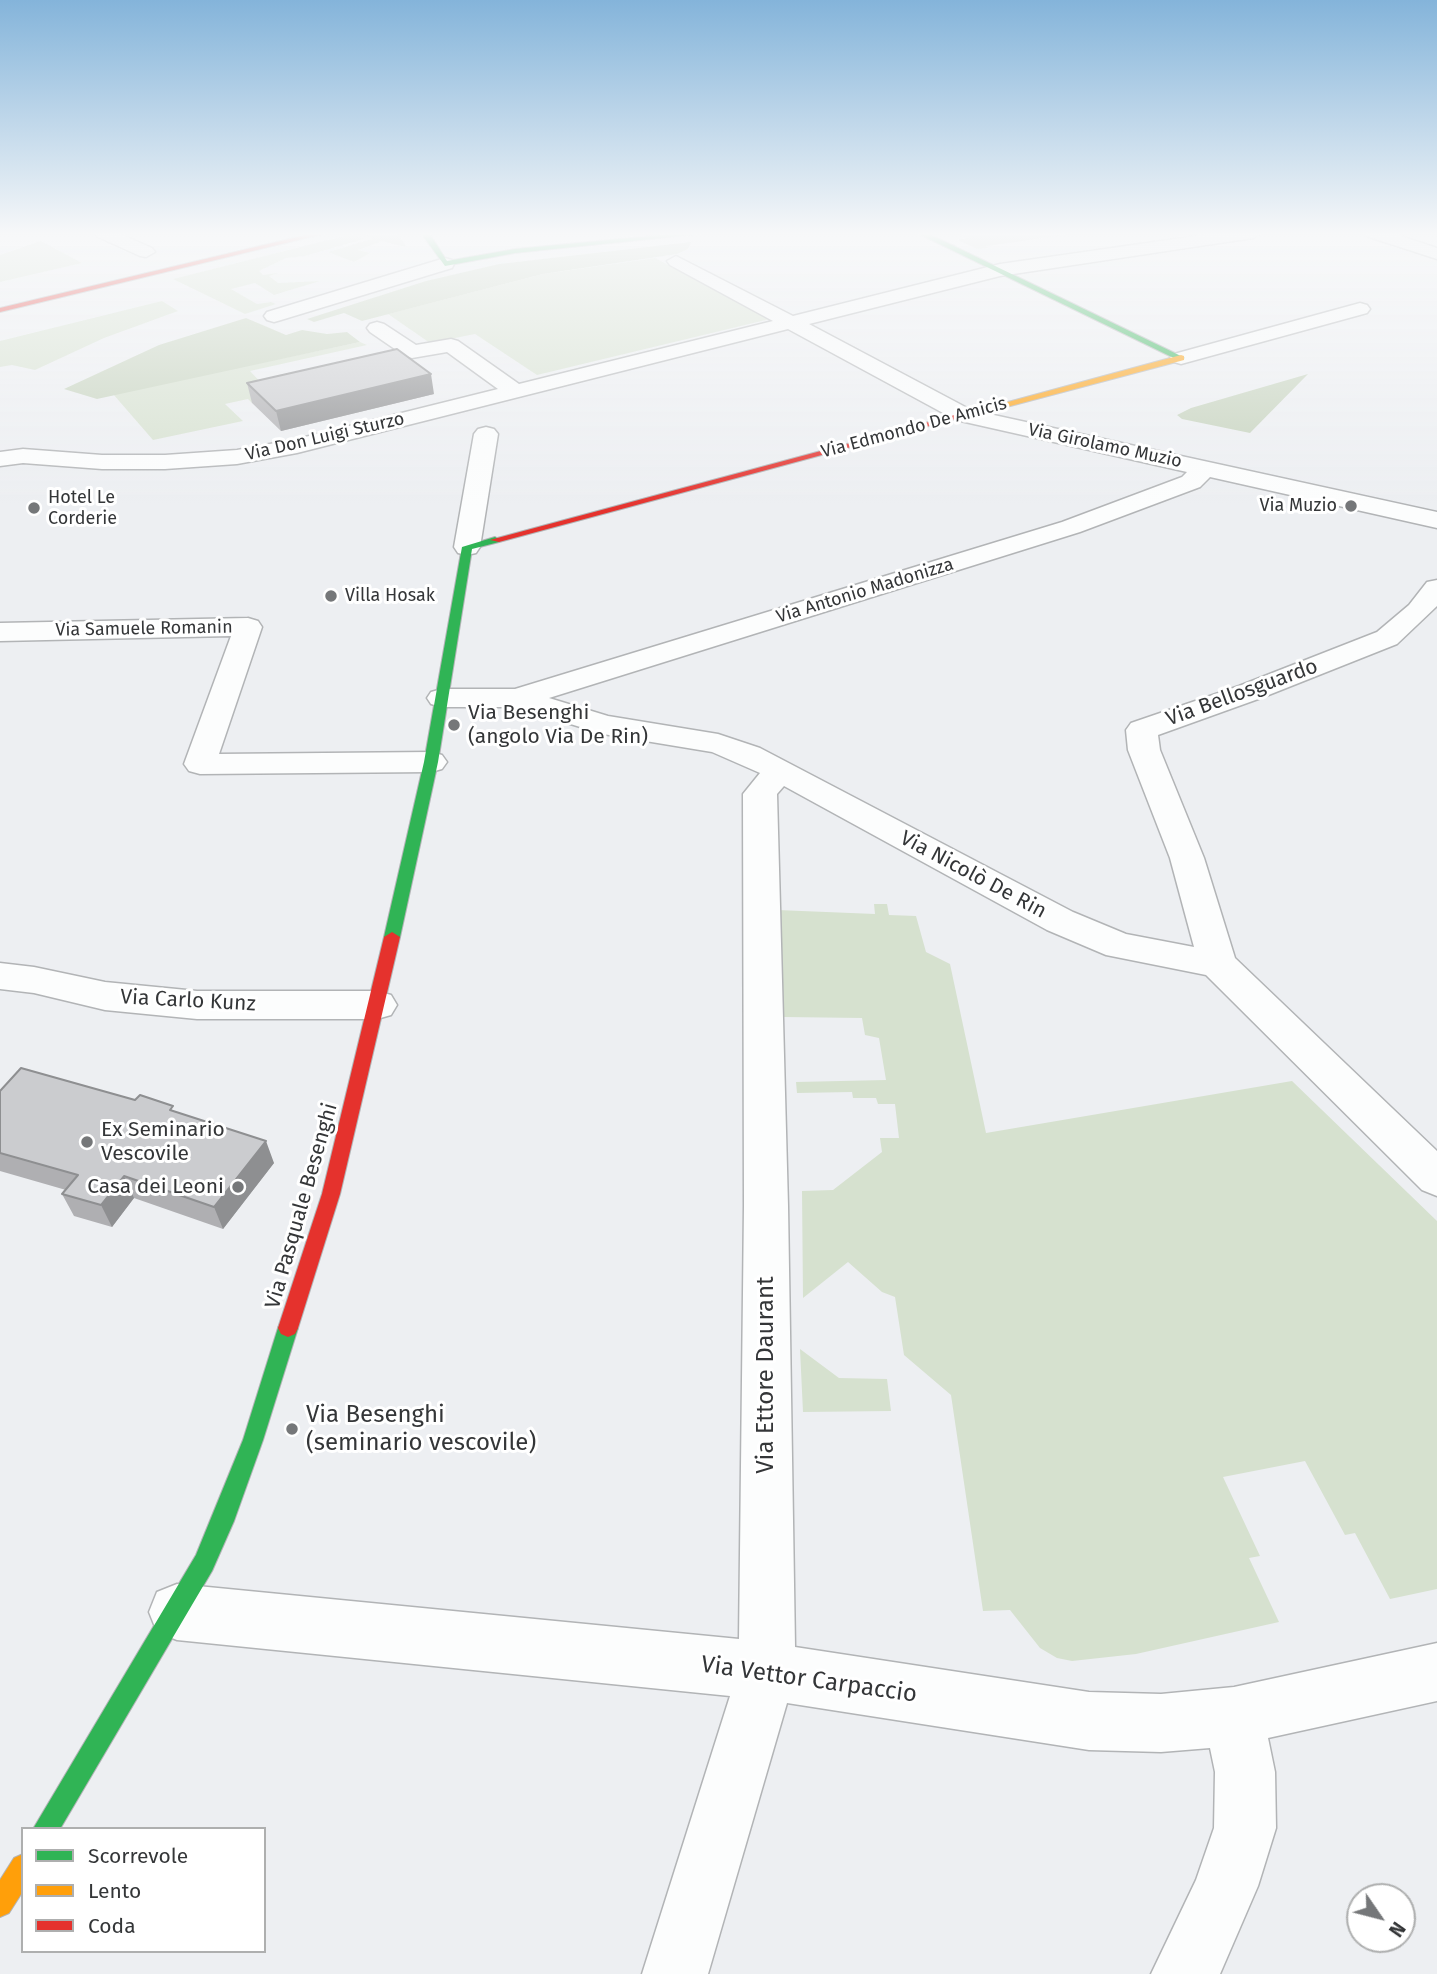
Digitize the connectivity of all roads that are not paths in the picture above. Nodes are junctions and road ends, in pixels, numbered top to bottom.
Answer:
1 (776, 325) edge
2 (800, 325) edge
3 (1113, 325) edge
4 (1301, 325) edge
5 (377, 328) dead end
6 (1181, 358) junction
7 (515, 391) junction
8 (964, 415) junction
9 (486, 434) dead end
10 (1205, 468) junction
11 (3, 470) edge
12 (1437, 520) edge
13 (467, 547) junction
14 (1437, 588) edge
15 (0, 632) edge
16 (442, 698) junction
17 (517, 698) junction
18 (431, 762) junction
19 (783, 772) junction
20 (1217, 964) junction
21 (0, 976) edge
22 (377, 1005) junction
23 (1437, 1178) edge
24 (177, 1612) junction
25 (767, 1671) junction
26 (1437, 1672) edge
27 (1234, 1716) junction
28 (47, 1827) edge
29 (21, 1870) edge
30 (0, 1904) edge
31 (675, 1974) edge
32 (1184, 1974) edge

1 - 7 street, Via Don Luigi Sturzo
2 - 8 street, Via Girolamo Muzio
3 - 6 street
4 - 6 street, Via Edmondo De Amicis
5 - 7 street
6 - 8 street, Via Edmondo De Amicis
7 - 11 street, Via Don Luigi Sturzo
8 - 10 street, Via Girolamo Muzio
8 - 13 street, Via Edmondo De Amicis
9 - 13 street
10 - 12 street, Via Girolamo Muzio
10 - 17 street, Via Antonio Madonizza
13 - 16 street, Via Pasquale Besenghi
14 - 20 street, Via Bellosguardo
15 - 18 street, Via Samuele Romanin
16 - 17 street, Via Nicolò De Rin
16 - 18 street, Via Pasquale Besenghi
17 - 19 street, Via Nicolò De Rin
18 - 22 street, Via Pasquale Besenghi
19 - 20 street, Via Nicolò De Rin
19 - 25 street, Via Ettore Daurant
20 - 23 street
21 - 22 street, Via Carlo Kunz
22 - 24 street, Via Pasquale Besenghi
24 - 25 street, Via Vettor Carpaccio
24 - 28 street, Via Pasquale Besenghi
25 - 27 street, Via Vettor Carpaccio
25 - 31 street, Via Ettore Daurant
26 - 27 street, Via Vettor Carpaccio
27 - 32 street
29 - 30 street

